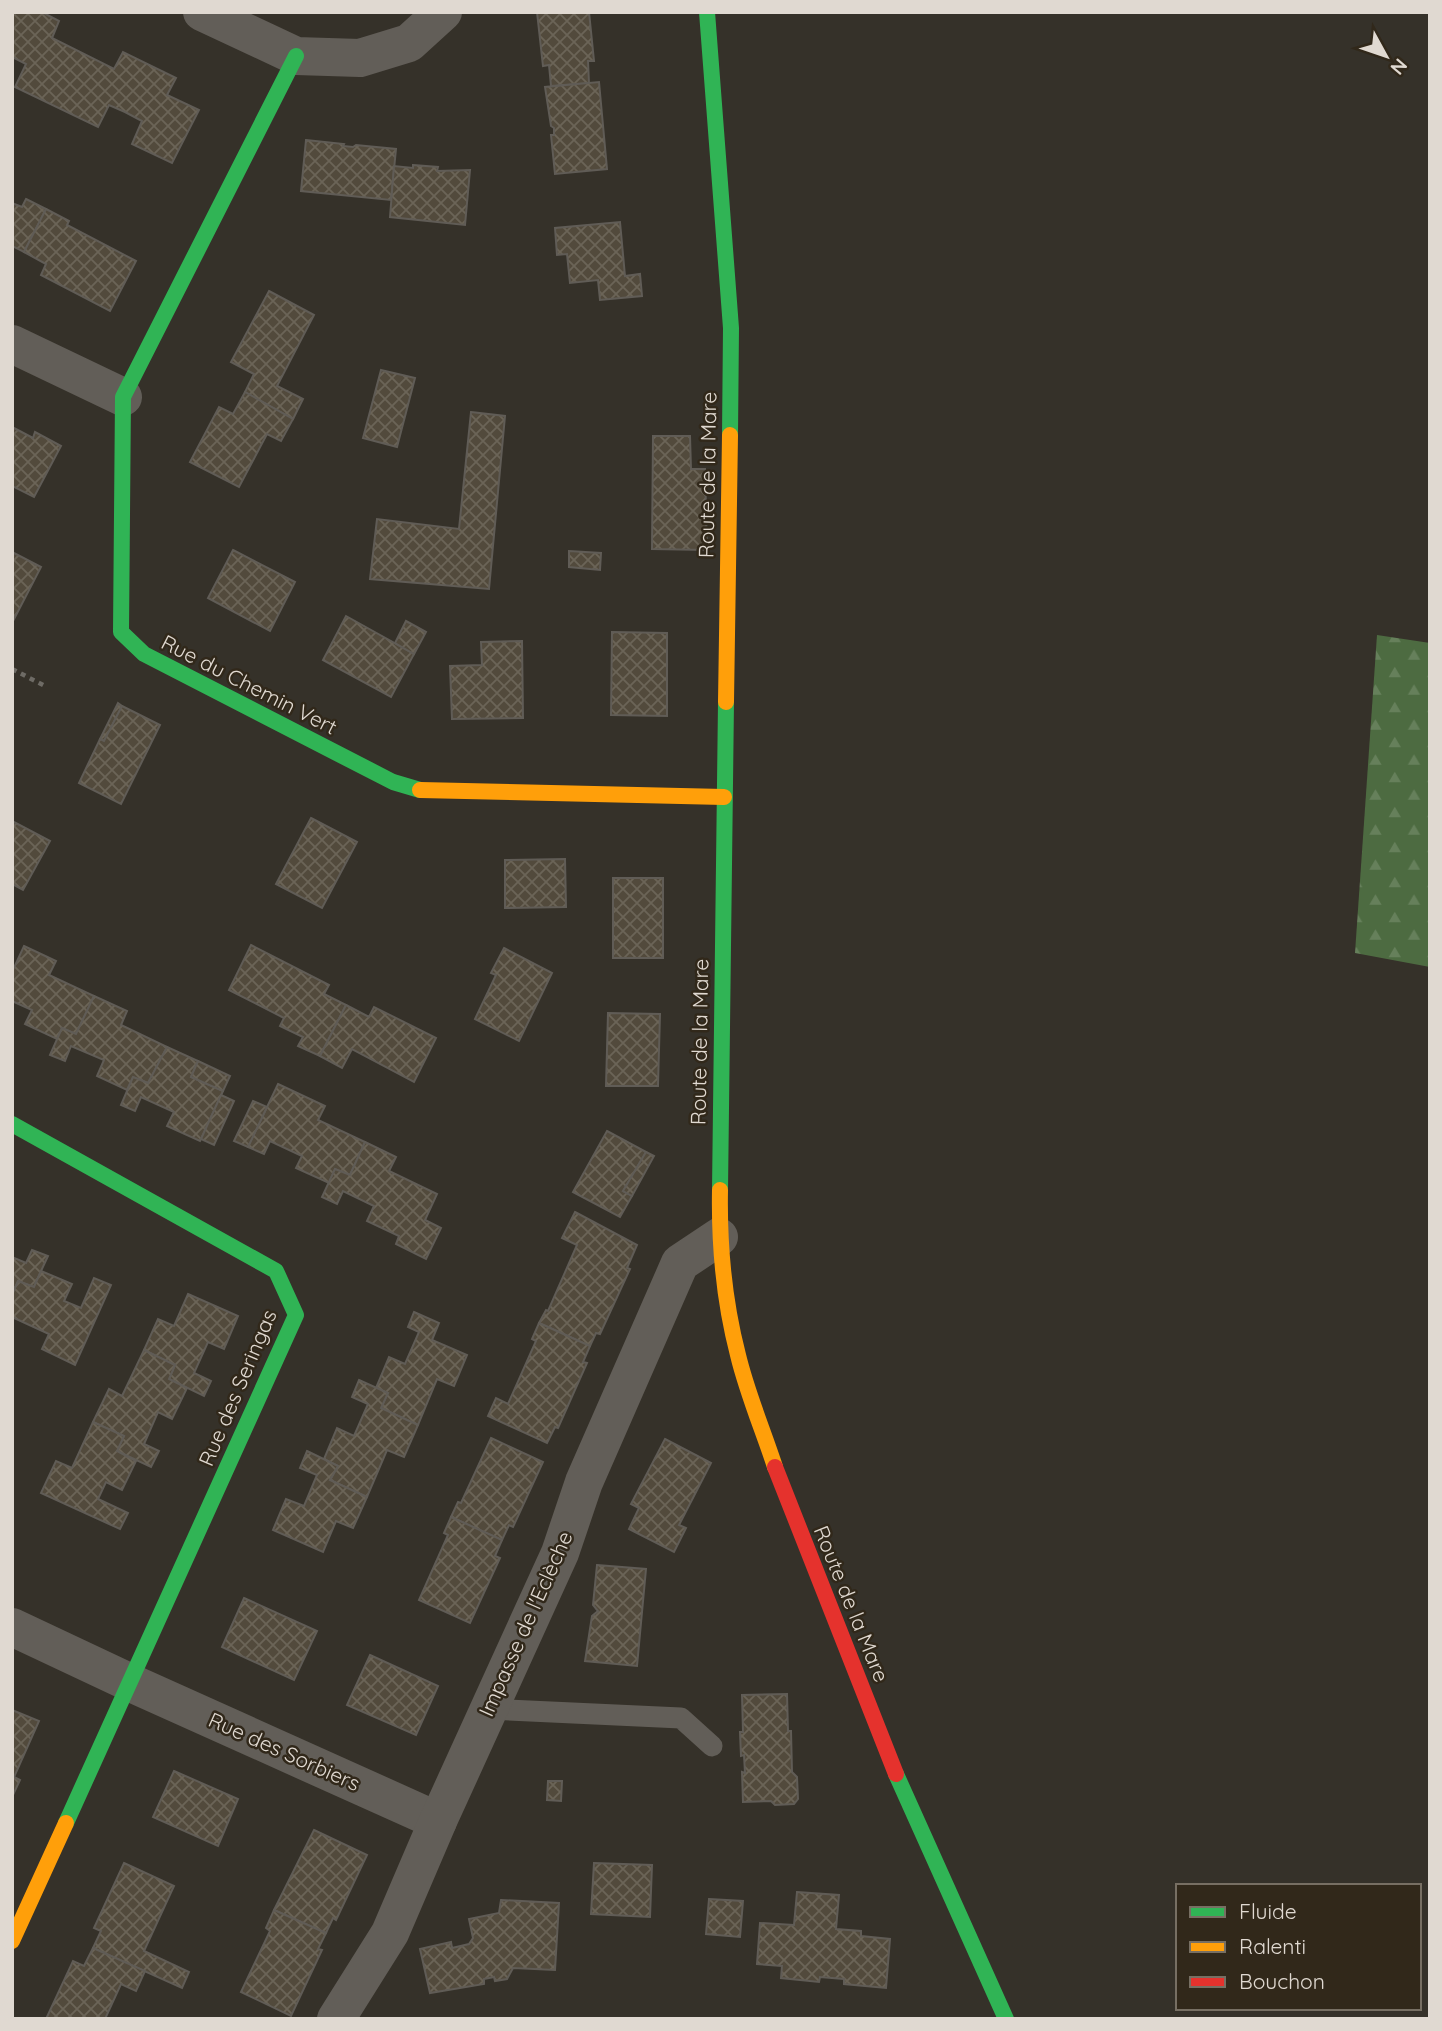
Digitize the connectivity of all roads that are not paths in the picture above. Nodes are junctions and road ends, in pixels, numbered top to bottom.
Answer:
1 (202, 12) edge
2 (443, 12) edge
3 (706, 12) edge
4 (296, 56) junction
5 (12, 344) edge
6 (123, 397) junction
7 (724, 797) junction
8 (12, 1124) edge
9 (719, 1237) junction
10 (12, 1627) edge
11 (131, 1683) junction
12 (489, 1709) junction
13 (712, 1746) dead end
14 (438, 1821) junction
15 (12, 1941) edge
16 (337, 2019) edge
17 (1006, 2019) edge

1 - 4 street
2 - 4 street
3 - 7 street, Route de la Mare
4 - 6 street, Rue du Chemin Vert
5 - 6 street
6 - 7 street, Rue du Chemin Vert
7 - 9 street, Route de la Mare
8 - 11 street, Rue des Seringas
9 - 12 street, Impasse de l'Eclèche
9 - 17 street, Route de la Mare
10 - 11 street, Rue des Sorbiers
11 - 14 street, Rue des Sorbiers
11 - 15 street
12 - 13 lane
12 - 14 street, Impasse de l'Eclèche
14 - 16 street, Impasse de l'Eclèche

